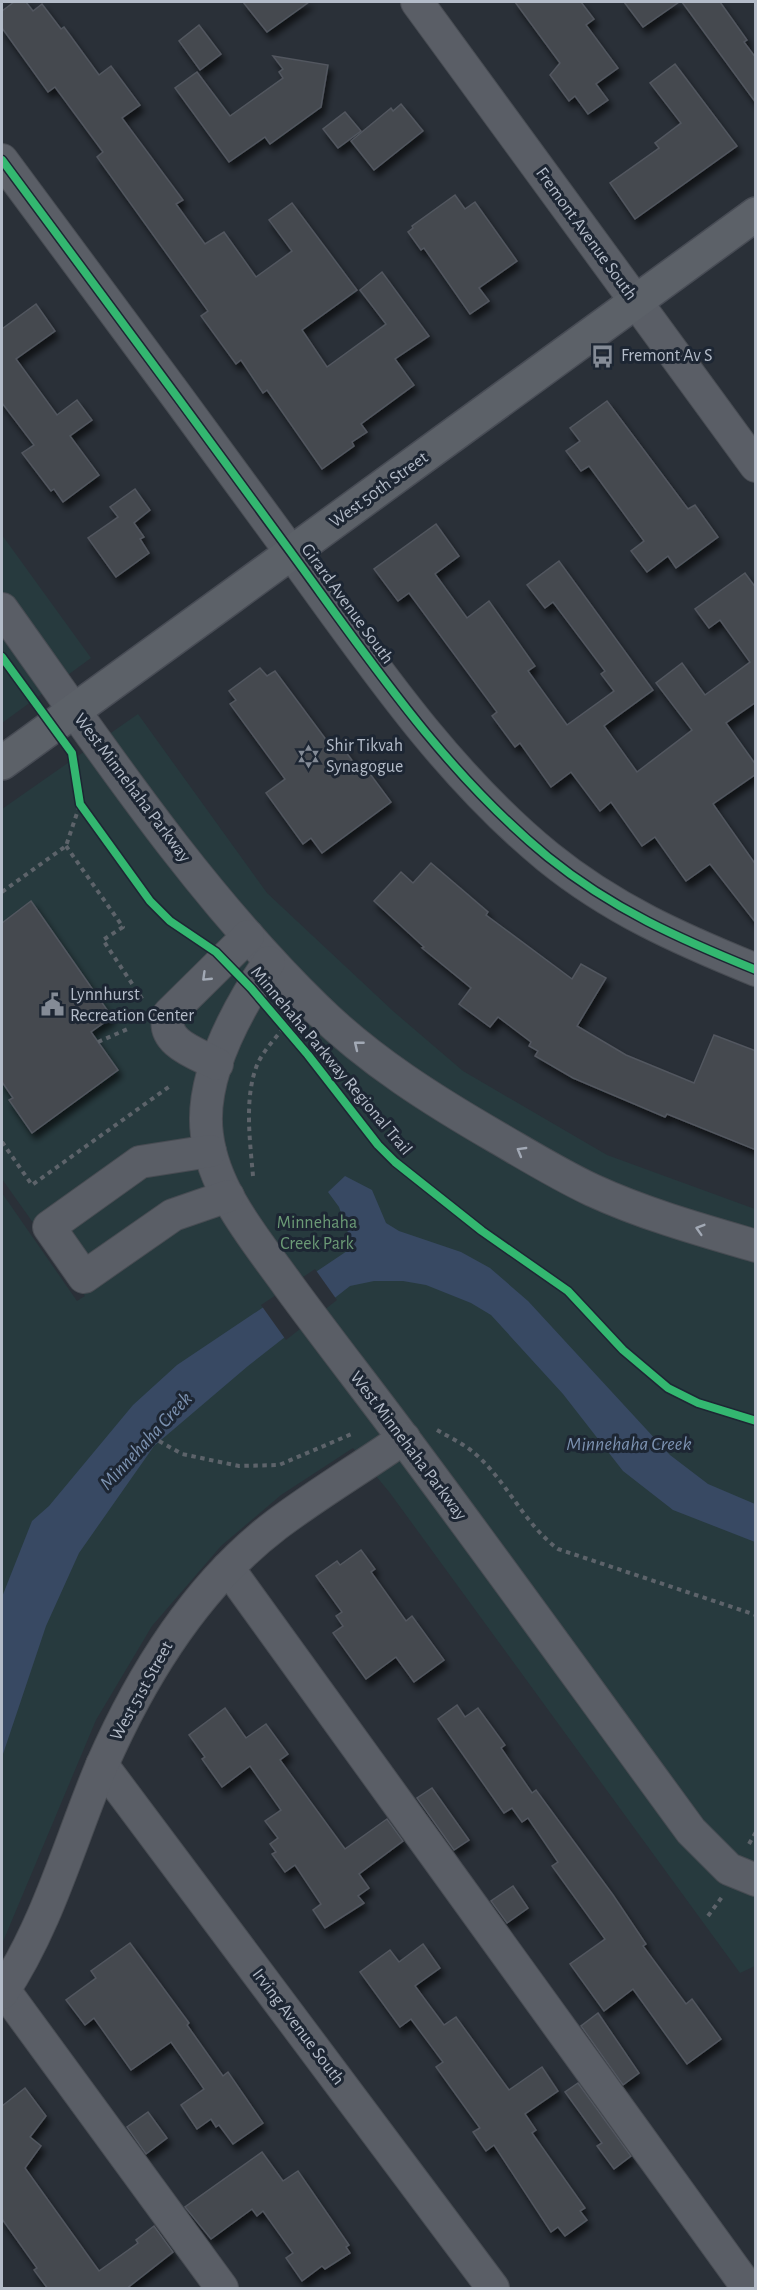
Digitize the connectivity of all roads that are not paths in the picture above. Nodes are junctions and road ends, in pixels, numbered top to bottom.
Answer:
1 (417, 2) edge
2 (2, 160) edge
3 (756, 214) edge
4 (634, 301) junction
5 (756, 466) edge
6 (291, 553) junction
7 (2, 609) edge
8 (74, 710) junction
9 (2, 763) edge
10 (248, 936) junction
11 (269, 962) junction
12 (756, 970) edge
13 (217, 1064) junction
14 (210, 1151) junction
15 (242, 1191) junction
16 (756, 1246) edge
17 (404, 1438) junction
18 (228, 1568) junction
19 (102, 1765) junction
20 (756, 1880) edge
21 (3, 1991) edge
22 (222, 2289) edge
23 (493, 2289) edge
24 (748, 2289) edge

1 - 4 street, Fremont Avenue South
2 - 6 street, Girard Avenue South
3 - 4 main road, West 50th Street
4 - 5 street, Fremont Avenue South
4 - 6 main road, West 50th Street
6 - 8 main road, West 50th Street
6 - 12 street, Girard Avenue South
7 - 8 street, West Minnehaha Parkway
8 - 9 main road, West 50th Street
8 - 10 street, West Minnehaha Parkway
10 - 11 street, West Minnehaha Parkway
10 -> 13 street
11 - 13 street, West Minnehaha Parkway
16 -> 11 street, West Minnehaha Parkway
13 - 14 street, West Minnehaha Parkway
14 - 15 street, West Minnehaha Parkway
14 - 15 street
15 - 17 street, West Minnehaha Parkway
17 - 18 street, West 51st Street
17 - 20 street, West Minnehaha Parkway
18 - 19 street, West 51st Street
18 - 24 street
19 - 21 street, West 51st Street
19 - 23 street, Irving Avenue South
21 - 22 street

